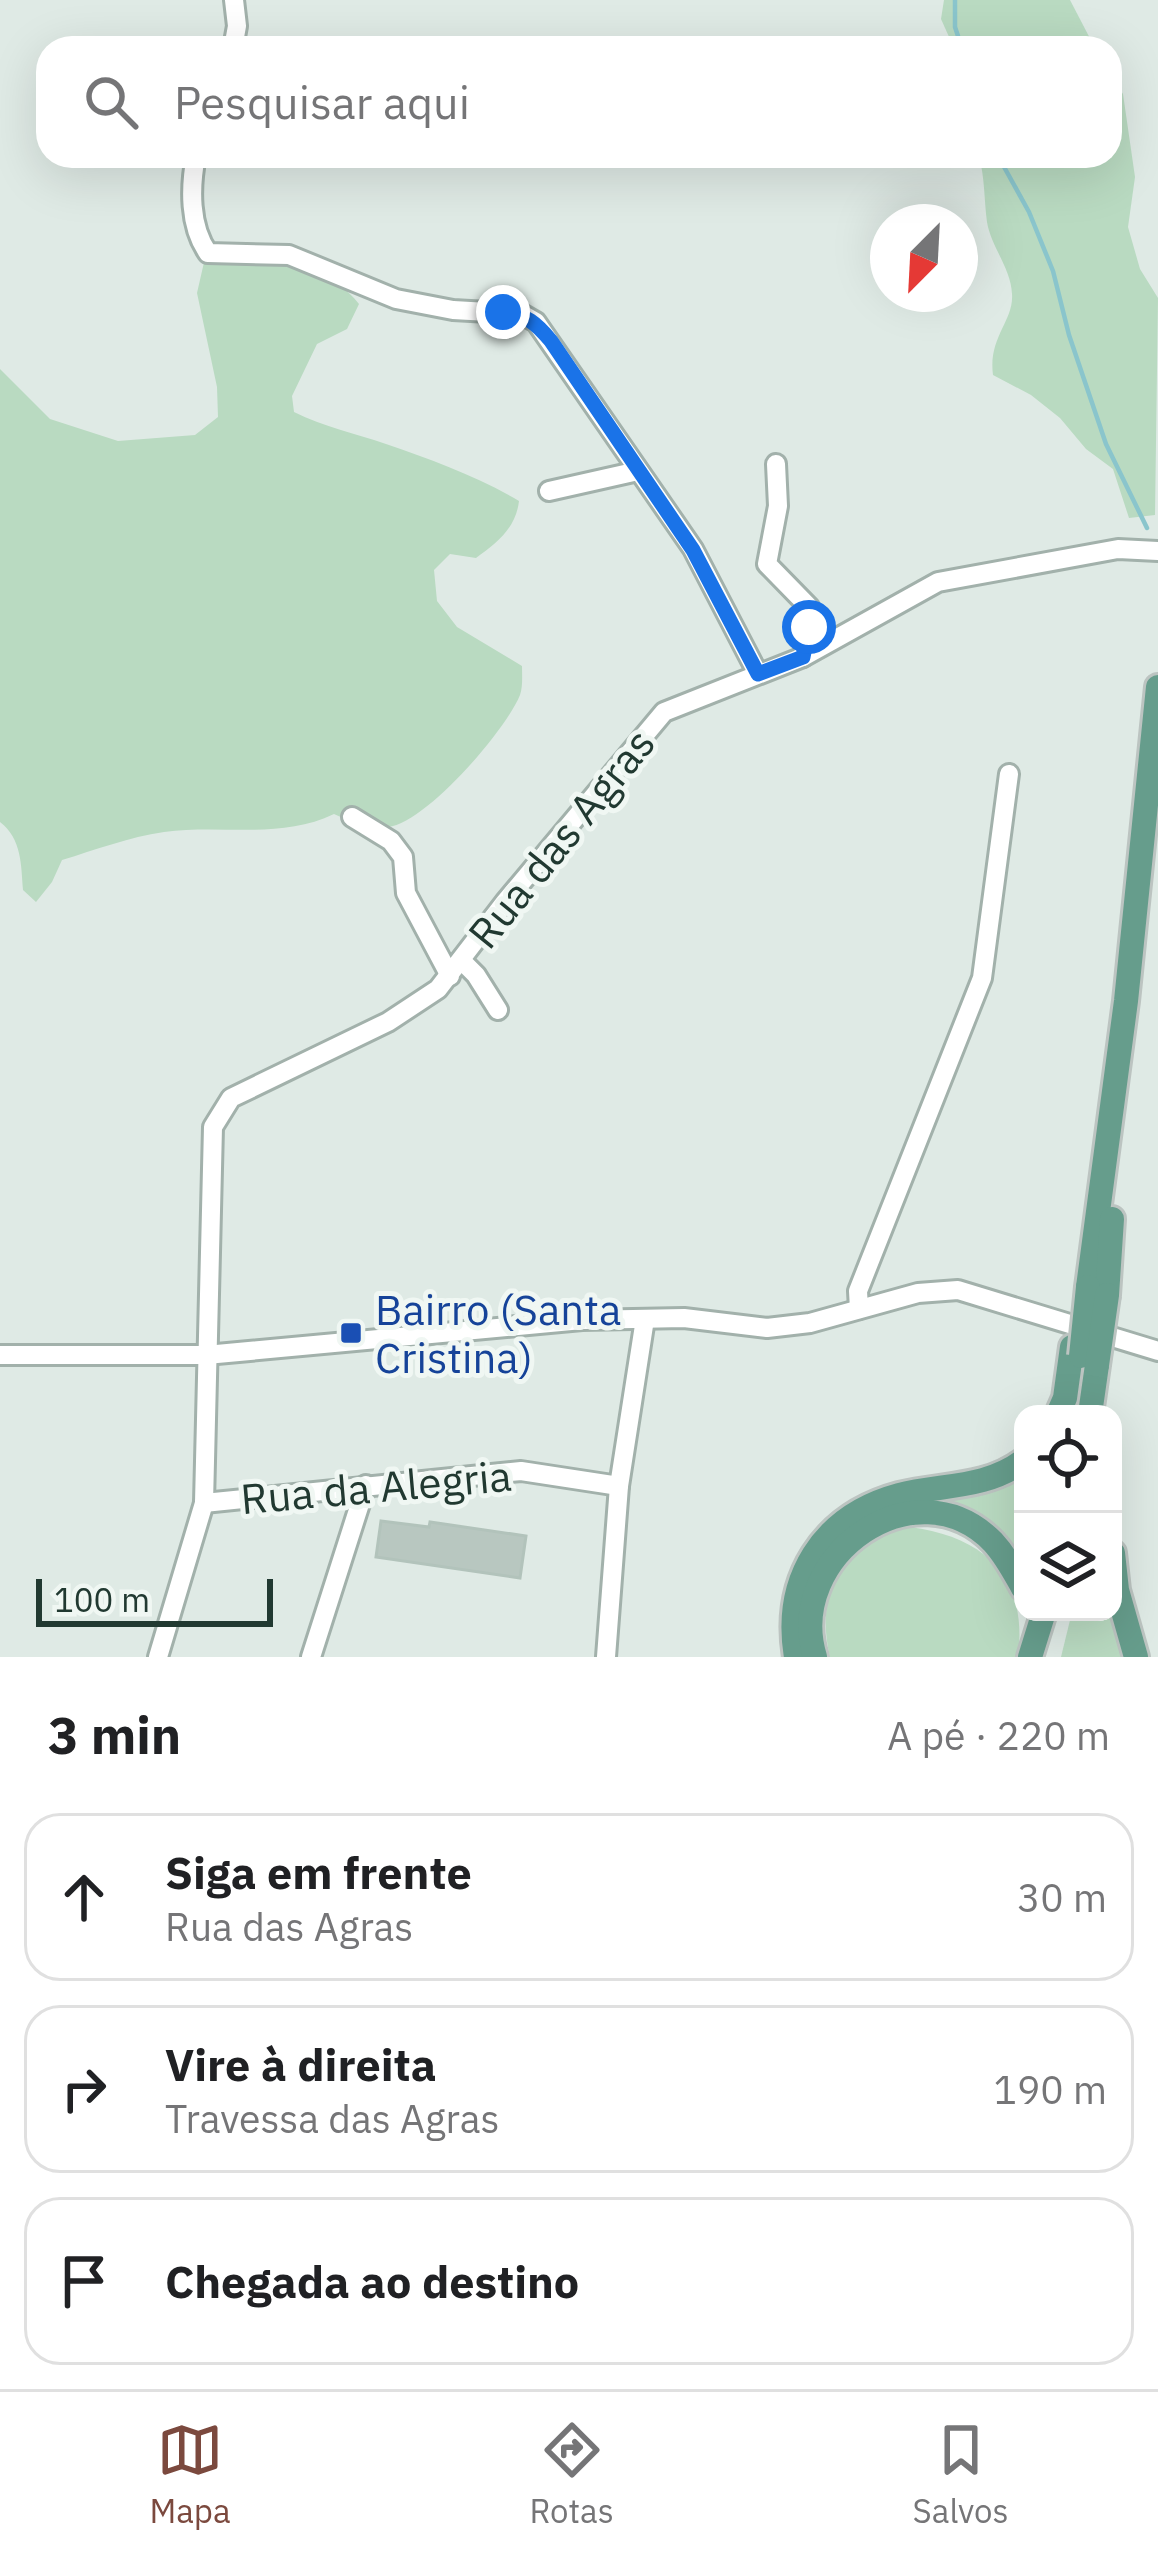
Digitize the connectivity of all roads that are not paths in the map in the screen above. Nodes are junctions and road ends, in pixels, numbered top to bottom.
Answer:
1 (234, 0) edge
2 (235, 36) edge
3 (196, 168) edge
4 (776, 464) dead end
5 (638, 471) junction
6 (549, 490) dead end
7 (1158, 551) edge
8 (803, 657) junction
9 (758, 674) junction
10 (1158, 687) edge
11 (1009, 774) dead end
12 (352, 818) dead end
13 (455, 968) junction
14 (498, 1010) dead end
15 (860, 1310) junction
16 (645, 1318) junction
17 (1158, 1351) edge
18 (206, 1354) junction
19 (0, 1355) edge
20 (1083, 1356) junction
21 (1062, 1405) edge
22 (1079, 1405) edge
23 (1089, 1405) edge
24 (1097, 1405) edge
25 (1014, 1468) edge
26 (366, 1485) junction
27 (619, 1486) junction
28 (204, 1503) junction
29 (1014, 1575) edge
30 (1122, 1612) edge
31 (1027, 1621) edge
32 (1040, 1621) edge
33 (1056, 1621) edge
34 (158, 1657) edge
35 (311, 1657) edge
36 (607, 1657) edge
37 (796, 1657) edge
38 (814, 1657) edge
39 (1026, 1657) edge
40 (1046, 1657) edge
41 (1136, 1657) edge

1 - 2 street
3 - 5 street
4 - 8 street
5 - 6 street
5 - 9 street
7 - 8 street, Rua das Agras
8 - 9 street, Rua das Agras
9 - 13 street, Rua das Agras
10 - 20 main road, bridge
11 - 15 street
12 - 13 street
13 - 14 street
13 - 18 street, Rua das Agras
15 - 16 street
15 - 17 street
16 - 18 street
16 - 27 street
18 - 19 street
18 - 28 street, Rua das Agras
20 - 21 main road
20 - 22 main road
20 - 23 main road
20 - 24 main road
25 - 37 main road
26 - 27 street, Rua da Alegria
26 - 28 street, Rua da Alegria
26 - 35 street
27 - 36 street
28 - 34 street, Rua das Agras
29 - 38 main road
30 - 41 main road
31 - 39 main road
32 - 39 main road
33 - 40 main road

